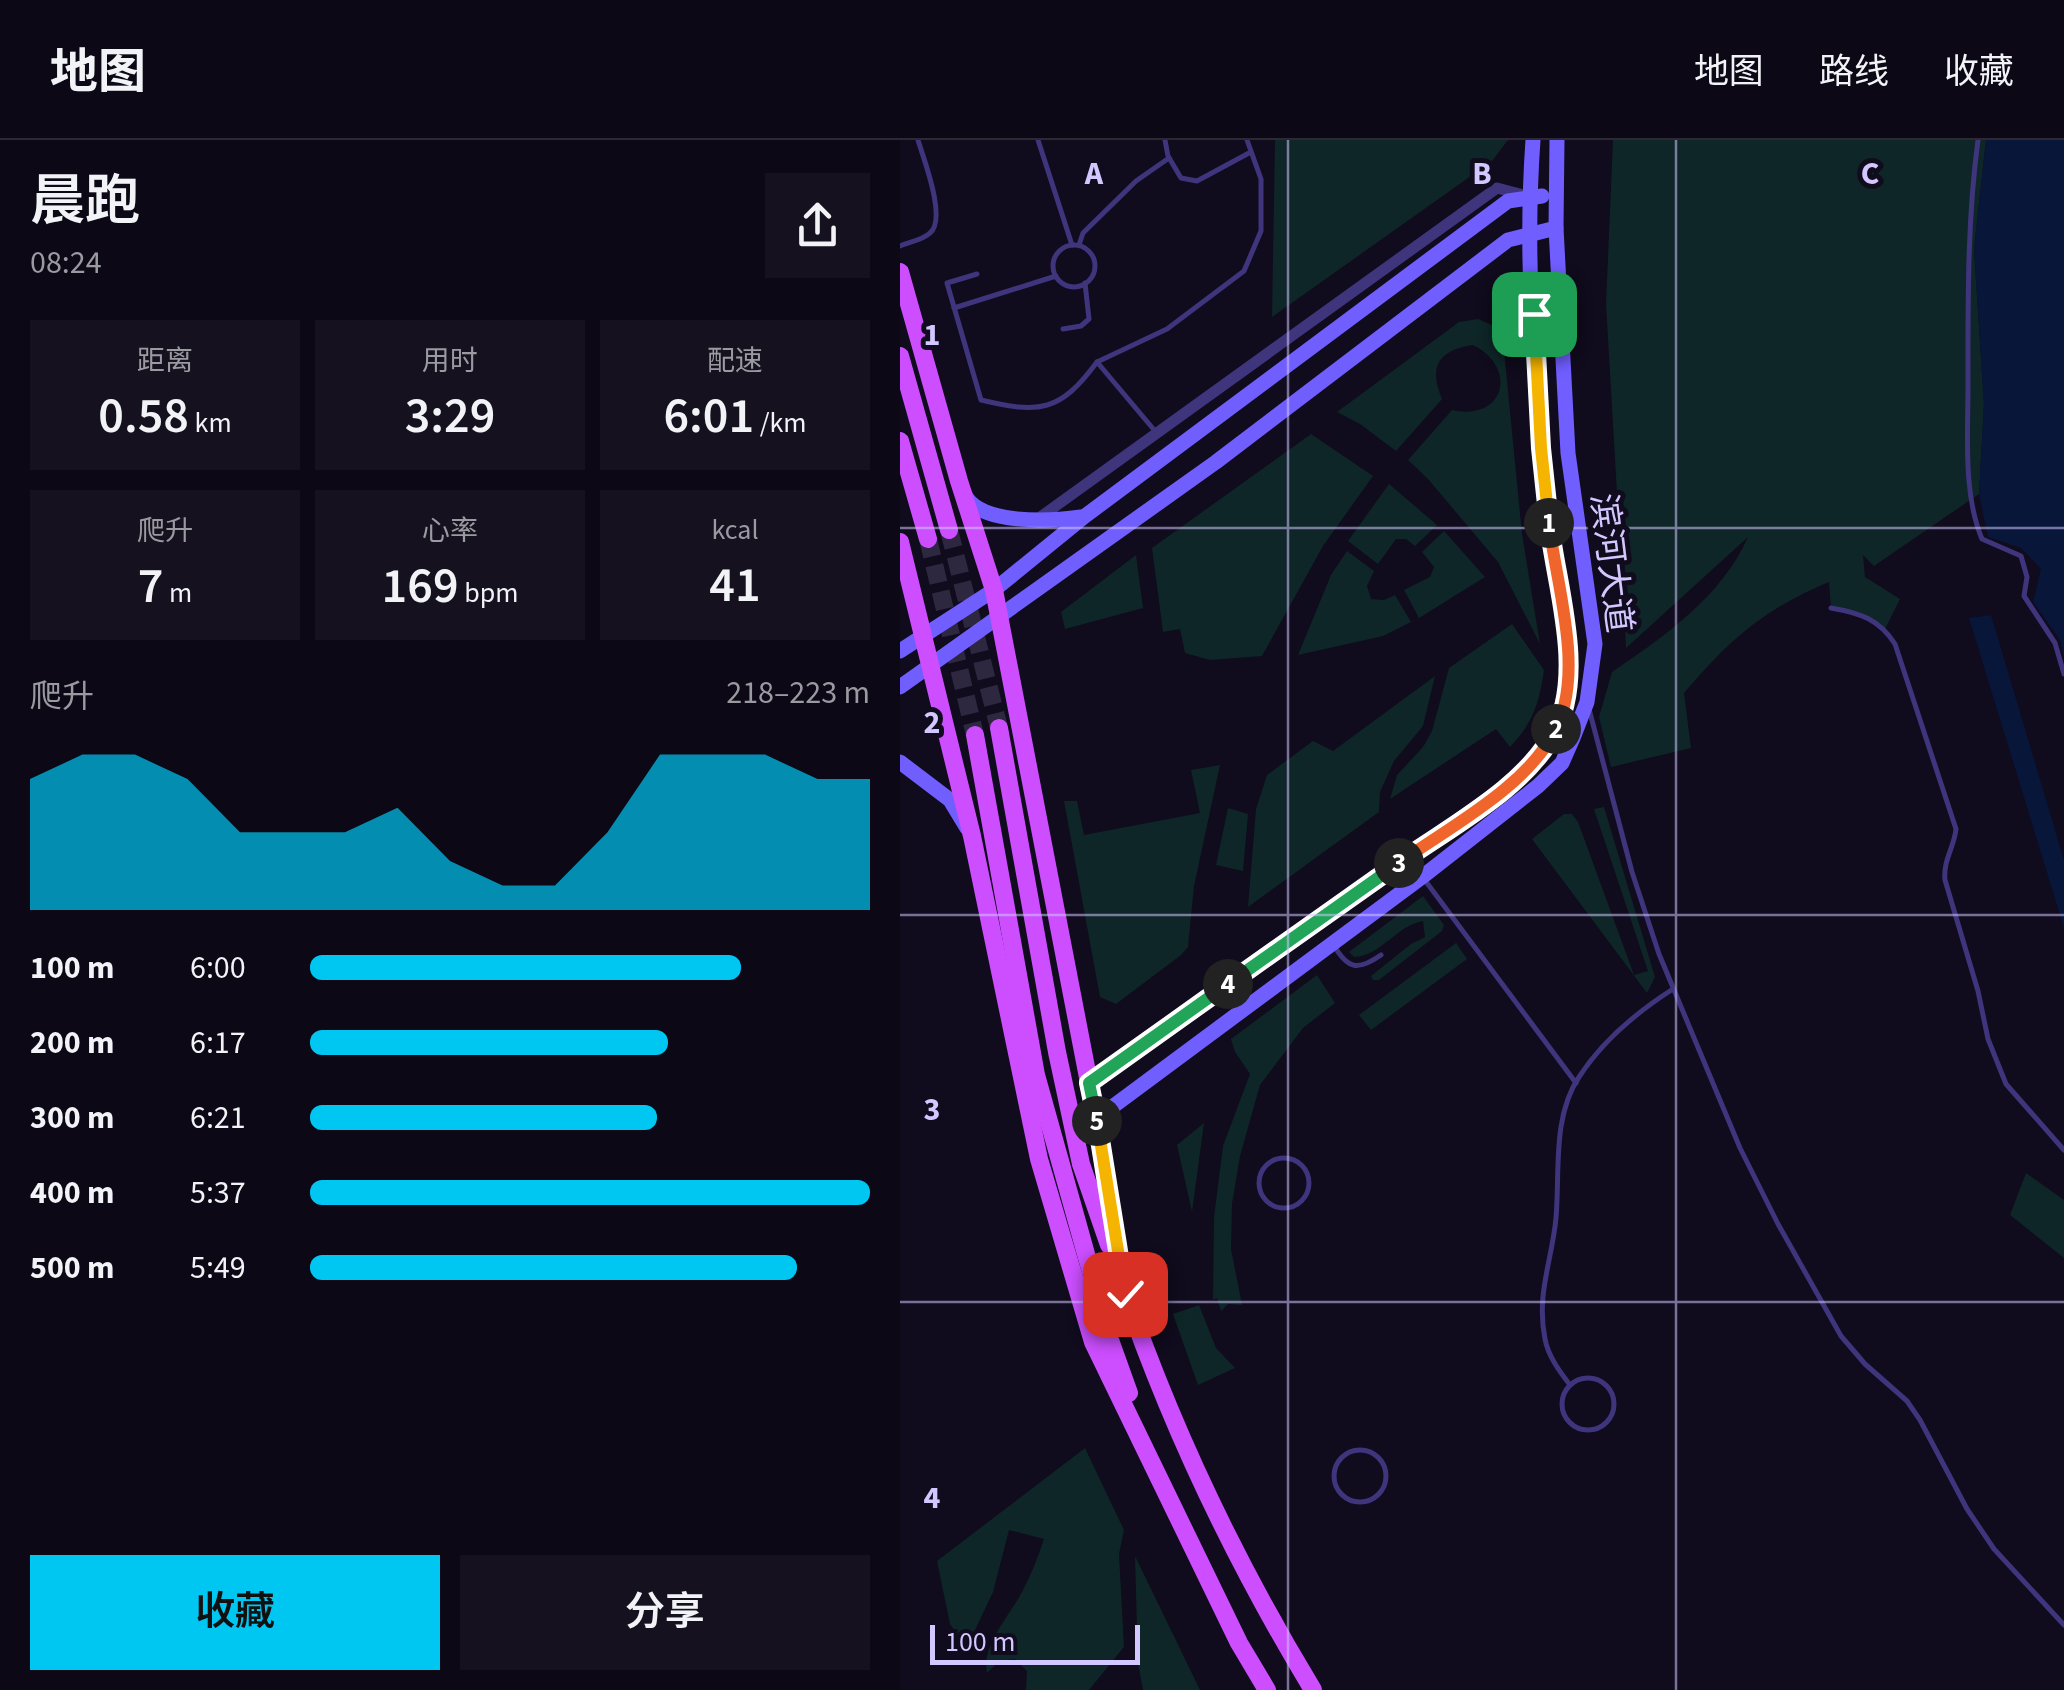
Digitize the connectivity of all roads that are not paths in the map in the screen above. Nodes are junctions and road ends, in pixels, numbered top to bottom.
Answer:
1 (918, 140) edge
2 (1038, 140) edge
3 (1165, 140) edge
4 (1247, 140) edge
5 (1533, 140) edge
6 (1557, 140) edge
7 (1978, 140) edge
8 (1250, 152) junction
9 (1169, 158) junction
10 (1556, 193) junction
11 (1532, 197) junction
12 (1556, 228) junction
13 (1531, 234) junction
14 (1076, 245) junction
15 (900, 246) edge
16 (900, 272) edge
17 (977, 274) dead end
18 (1056, 276) junction
19 (1086, 283) junction
20 (954, 308) junction
21 (1063, 329) dead end
22 (900, 356) edge
23 (1097, 362) junction
24 (1157, 433) junction
25 (900, 440) edge
26 (958, 480) junction
27 (1086, 516) junction
28 (1037, 520) junction
29 (949, 530) tunnel mouth
30 (928, 539) tunnel mouth
31 (900, 542) edge
32 (994, 590) junction
33 (1831, 608) dead end
34 (999, 616) junction
35 (924, 634) junction
36 (900, 652) edge
37 (929, 665) junction
38 (2064, 674) edge
39 (900, 687) edge
40 (1587, 702) junction
41 (999, 728) tunnel mouth
42 (975, 735) tunnel mouth
43 (900, 762) edge
44 (972, 836) junction
45 (1422, 877) junction
46 (1332, 942) junction
47 (1382, 955) dead end
48 (1673, 989) junction
49 (1576, 1082) junction
50 (1089, 1083) junction
51 (1096, 1118) junction
52 (2064, 1150) edge
53 (1305, 1198) joint
54 (1125, 1294) junction
55 (1570, 1385) junction
56 (1382, 1490) joint
57 (1166, 1492) junction
58 (2064, 1625) edge
59 (1267, 1690) edge
60 (1313, 1690) edge

1 - 15 lane
2 - 14 lane
3 - 9 lane
4 - 8 lane
5 - 11 street, 滨河大道
6 - 10 street, 滨河大道
7 - 38 lane
8 - 9 lane
8 - 23 lane
9 - 14 lane
10 - 11 street
10 - 12 street, 滨河大道
11 - 13 street, 滨河大道
11 - 24 street
11 - 27 street
12 - 13 street
12 - 40 street, 滨河大道
13 - 34 street
13 - 50 street, 滨河大道
14 - 18 lane
14 - 19 lane
16 - 26 main road
17 - 20 lane
18 - 19 lane
18 - 20 lane
19 - 21 lane
20 - 23 lane
22 - 29 main road
23 - 24 lane
24 - 28 street
25 - 30 main road
26 - 28 street
26 - 32 main road
27 - 28 street
27 - 32 street
31 - 35 main road
32 - 34 main road
32 - 35 street
33 - 52 lane
34 - 37 street
34 - 50 main road
35 - 36 street
35 - 37 main road
37 - 39 street
37 - 44 main road
40 - 45 street, 滨河大道
40 - 48 lane
41 - 54 main road
42 - 57 main road
43 - 44 street
44 - 57 main road
45 - 46 street, 滨河大道
45 - 49 lane
46 - 47 lane
46 - 51 street, 滨河大道
48 - 49 lane
48 - 58 lane
49 - 55 lane
50 - 51 main road
51 - 54 main road
53 - 53 lane
54 - 60 main road
55 - 55 lane
56 - 56 lane
57 - 59 main road

